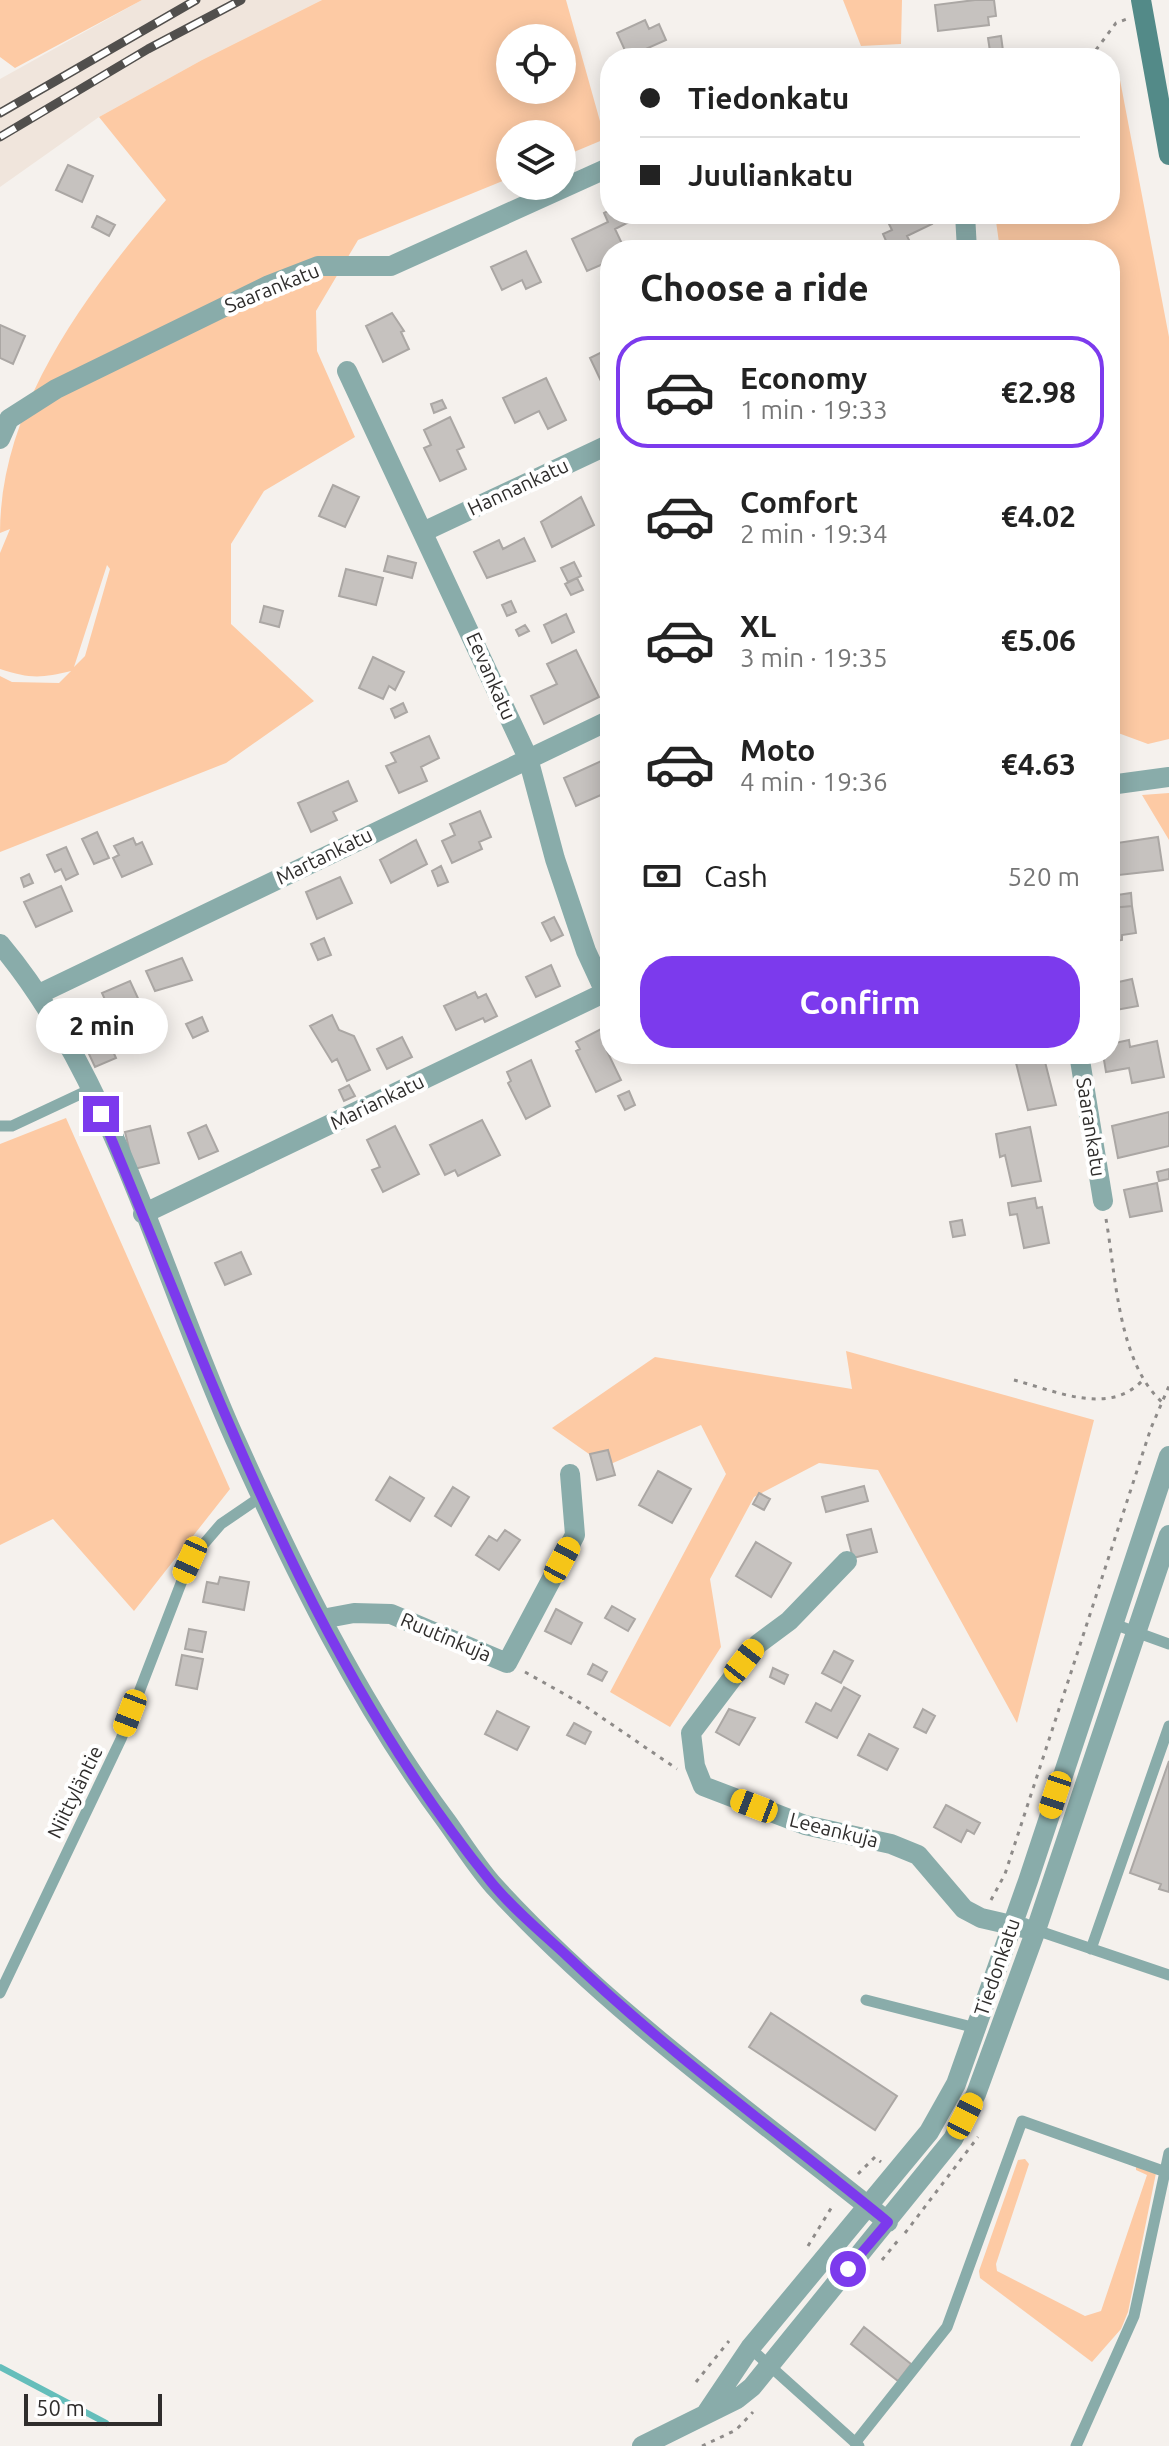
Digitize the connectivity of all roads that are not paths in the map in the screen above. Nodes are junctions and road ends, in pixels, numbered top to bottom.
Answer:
1 (1141, 0) edge
2 (1169, 155) edge
3 (600, 172) edge
4 (347, 371) dead end
5 (0, 439) edge
6 (600, 449) edge
7 (425, 531) junction
8 (600, 725) edge
9 (528, 758) junction
10 (1169, 777) edge
11 (1120, 784) edge
12 (0, 944) edge
13 (600, 976) edge
14 (39, 994) junction
15 (600, 995) edge
16 (1081, 1064) edge
17 (91, 1089) junction
18 (0, 1126) edge
19 (1103, 1201) road end
20 (143, 1214) junction
21 (1169, 1456) edge
22 (570, 1474) dead end
23 (262, 1496) junction
24 (1169, 1535) edge
25 (847, 1561) dead end
26 (322, 1619) junction
27 (1111, 1623) junction
28 (1136, 1632) junction
29 (1169, 1644) edge
30 (1169, 1726) edge
31 (1012, 1925) junction
32 (1036, 1930) junction
33 (1091, 1949) junction
34 (1169, 1975) edge
35 (0, 1993) edge
36 (866, 2000) dead end
37 (976, 2028) junction
38 (1169, 2153) edge
39 (1163, 2171) junction
40 (868, 2206) junction
41 (888, 2222) junction
42 (750, 2348) junction
43 (768, 2364) junction
44 (706, 2414) junction
45 (857, 2444) edge
46 (642, 2446) edge
47 (1076, 2446) edge

1 - 2 main road
3 - 5 street, Saarankatu
4 - 7 street, Eevankatu
6 - 7 street, Hannankatu
7 - 9 street, Eevankatu
8 - 9 street, Martankatu
9 - 13 street, Eevankatu
9 - 14 street, Martankatu
10 - 11 street
12 - 14 street
14 - 17 street
15 - 20 street, Mariankatu
16 - 19 street, Saarankatu
17 - 18 lane
17 - 20 street
20 - 23 street
21 - 27 street, Tiedonkatu
22 - 26 street, Ruutinkuja
23 - 26 street
23 - 35 lane, Niittyläntie
24 - 28 street, Tiedonkatu
25 - 31 street, Leeankuja
26 - 40 street
27 - 28 lane
27 - 31 street, Tiedonkatu
28 - 29 lane
28 - 32 street, Tiedonkatu
30 - 33 lane
31 - 32 street, Leeankuja
31 - 37 street, Tiedonkatu
32 - 33 lane
32 - 41 street, Tiedonkatu
33 - 34 lane
36 - 37 lane
37 - 40 street, Tiedonkatu
38 - 39 lane
39 - 45 lane
39 - 47 lane
40 - 41 street
40 - 42 street, Tiedonkatu
41 - 43 street, Tiedonkatu
42 - 43 lane
42 - 44 street, Tiedonkatu
43 - 44 street, Tiedonkatu
43 - 45 lane
44 - 46 street, Tiedonkatu

